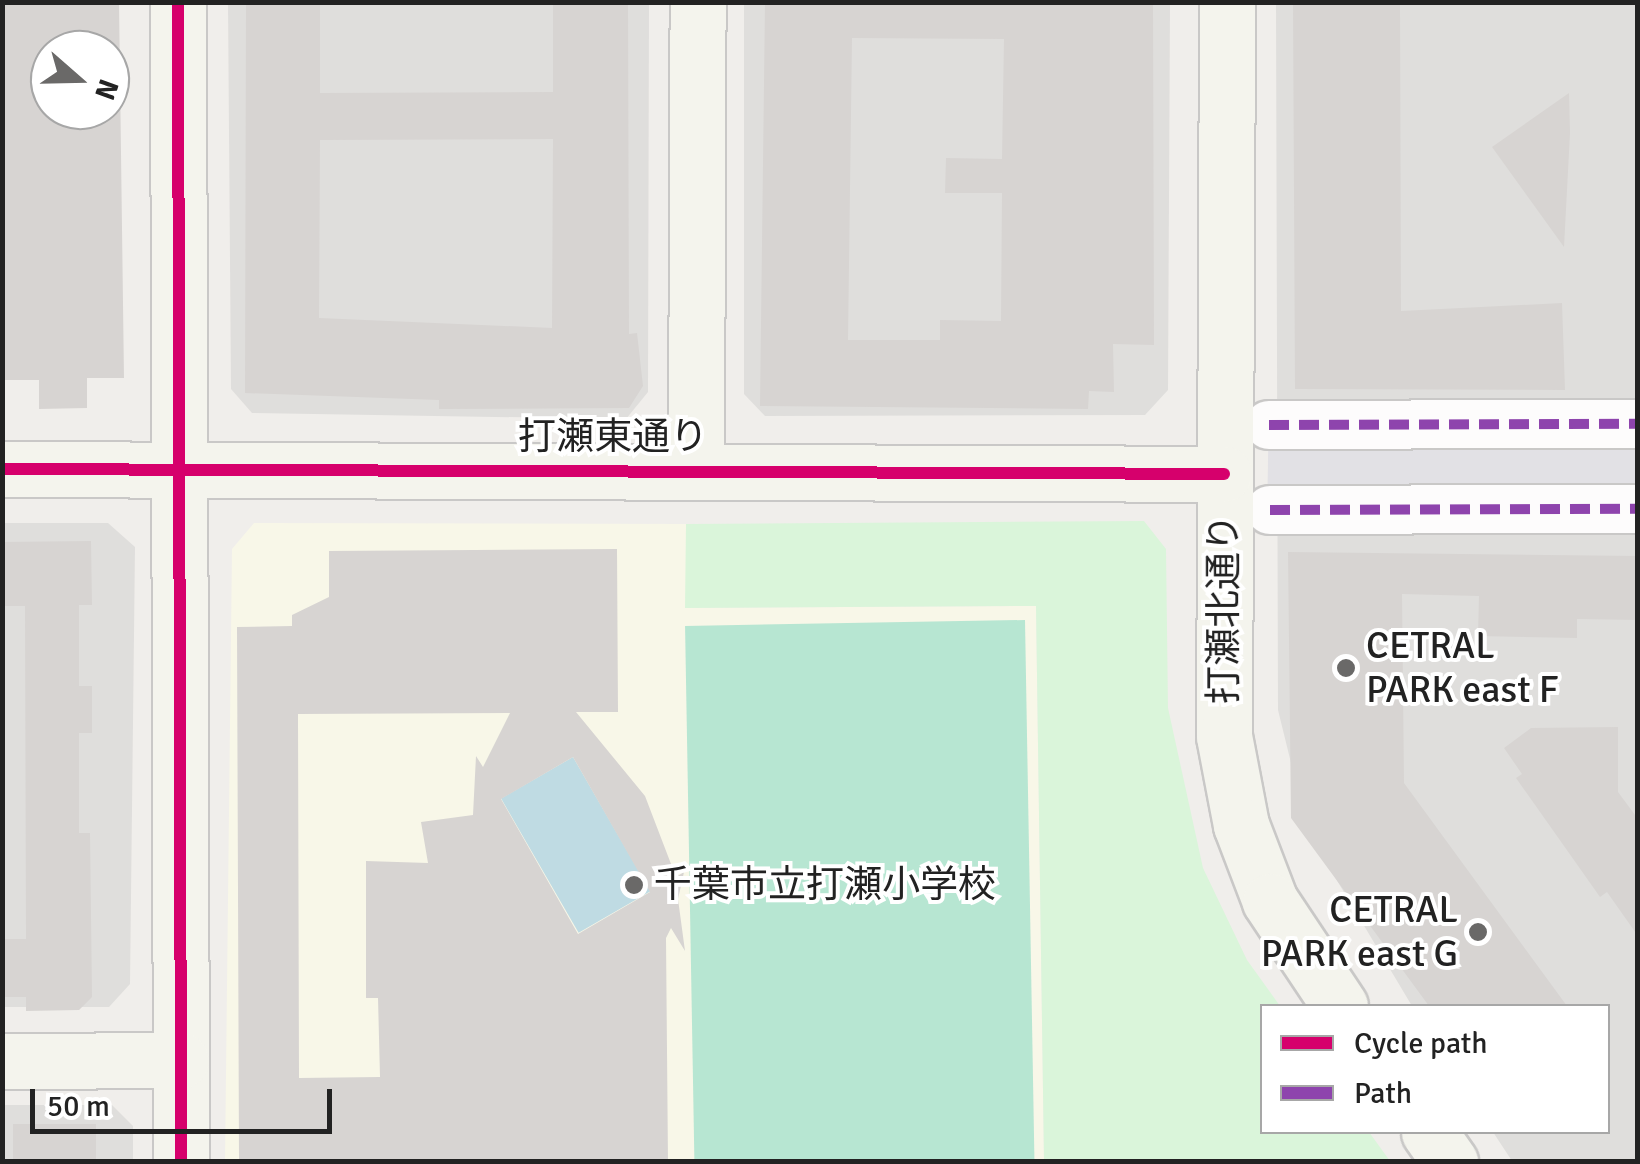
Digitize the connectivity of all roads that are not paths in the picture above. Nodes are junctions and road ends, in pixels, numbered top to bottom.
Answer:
1 (178, 2) edge
2 (698, 2) edge
3 (1227, 2) edge
4 (1638, 424) edge
5 (1269, 425) dead end
6 (696, 467) junction
7 (2, 469) edge
8 (182, 469) junction
9 (1224, 474) junction
10 (1638, 508) edge
11 (1270, 510) dead end
12 (1339, 1004) edge
13 (181, 1060) junction
14 (2, 1062) edge
15 (1430, 1134) edge
16 (181, 1162) edge
17 (1450, 1162) edge

1 - 8 street
2 - 6 street
3 - 9 street, 打瀬北通り
4 - 5 street
6 - 8 street, 打瀬東通り
6 - 9 street, 打瀬東通り
7 - 8 street, 打瀬東通り
8 - 13 street
9 - 12 street, 打瀬北通り
10 - 11 street
13 - 14 street
13 - 16 street
15 - 17 street

